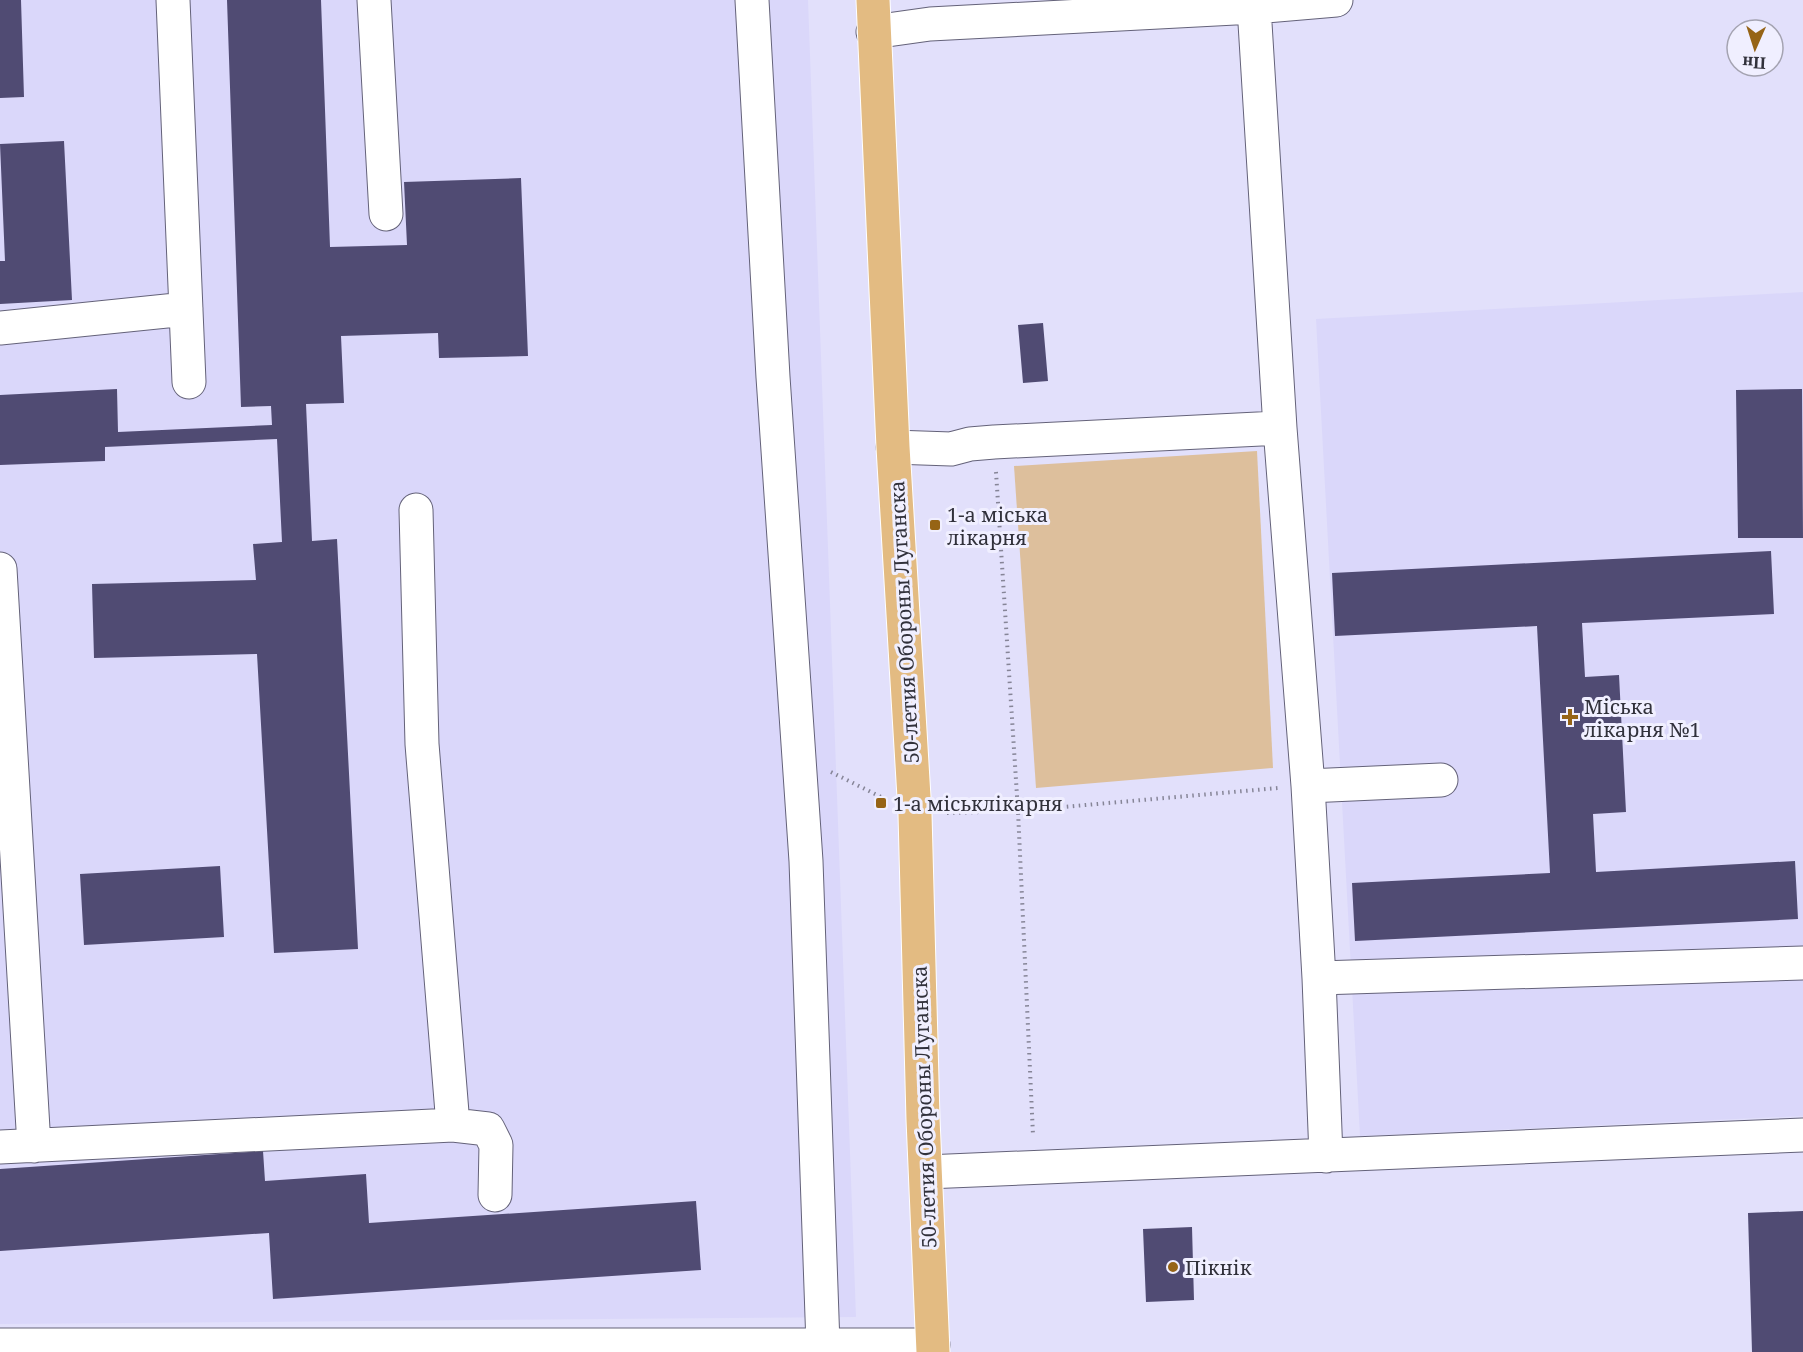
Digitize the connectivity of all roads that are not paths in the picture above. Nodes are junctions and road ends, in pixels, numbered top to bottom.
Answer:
1 (173, 0) edge
2 (374, 0) edge
3 (752, 0) edge
4 (1336, 0) edge
5 (1254, 7) junction
6 (873, 16) edge
7 (386, 214) dead end
8 (186, 309) junction
9 (0, 328) edge
10 (189, 382) dead end
11 (1280, 428) junction
12 (893, 447) junction
13 (416, 510) dead end
14 (0, 569) edge
15 (1441, 780) dead end
16 (1308, 786) junction
17 (1803, 963) edge
18 (1319, 978) junction
19 (453, 1125) junction
20 (1803, 1135) edge
21 (34, 1146) junction
22 (0, 1147) edge
23 (1326, 1156) junction
24 (926, 1172) junction
25 (495, 1195) dead end
26 (0, 1345) edge
27 (823, 1345) junction
28 (933, 1348) edge

1 - 8 street
2 - 7 street
3 - 27 street
4 - 5 street
5 - 6 street
5 - 11 street
6 - 12 main road, 50-летия Обороны Луганска
8 - 9 street
8 - 10 street
11 - 12 street
11 - 16 street
12 - 24 main road, 50-летия Обороны Луганска
13 - 19 street
14 - 21 street
15 - 16 street
16 - 18 street
17 - 18 street
18 - 23 street
19 - 21 street
19 - 25 street
20 - 23 street
21 - 22 street
23 - 24 street
24 - 28 main road, 50-летия Обороны Луганска
26 - 27 street
27 - 28 street

